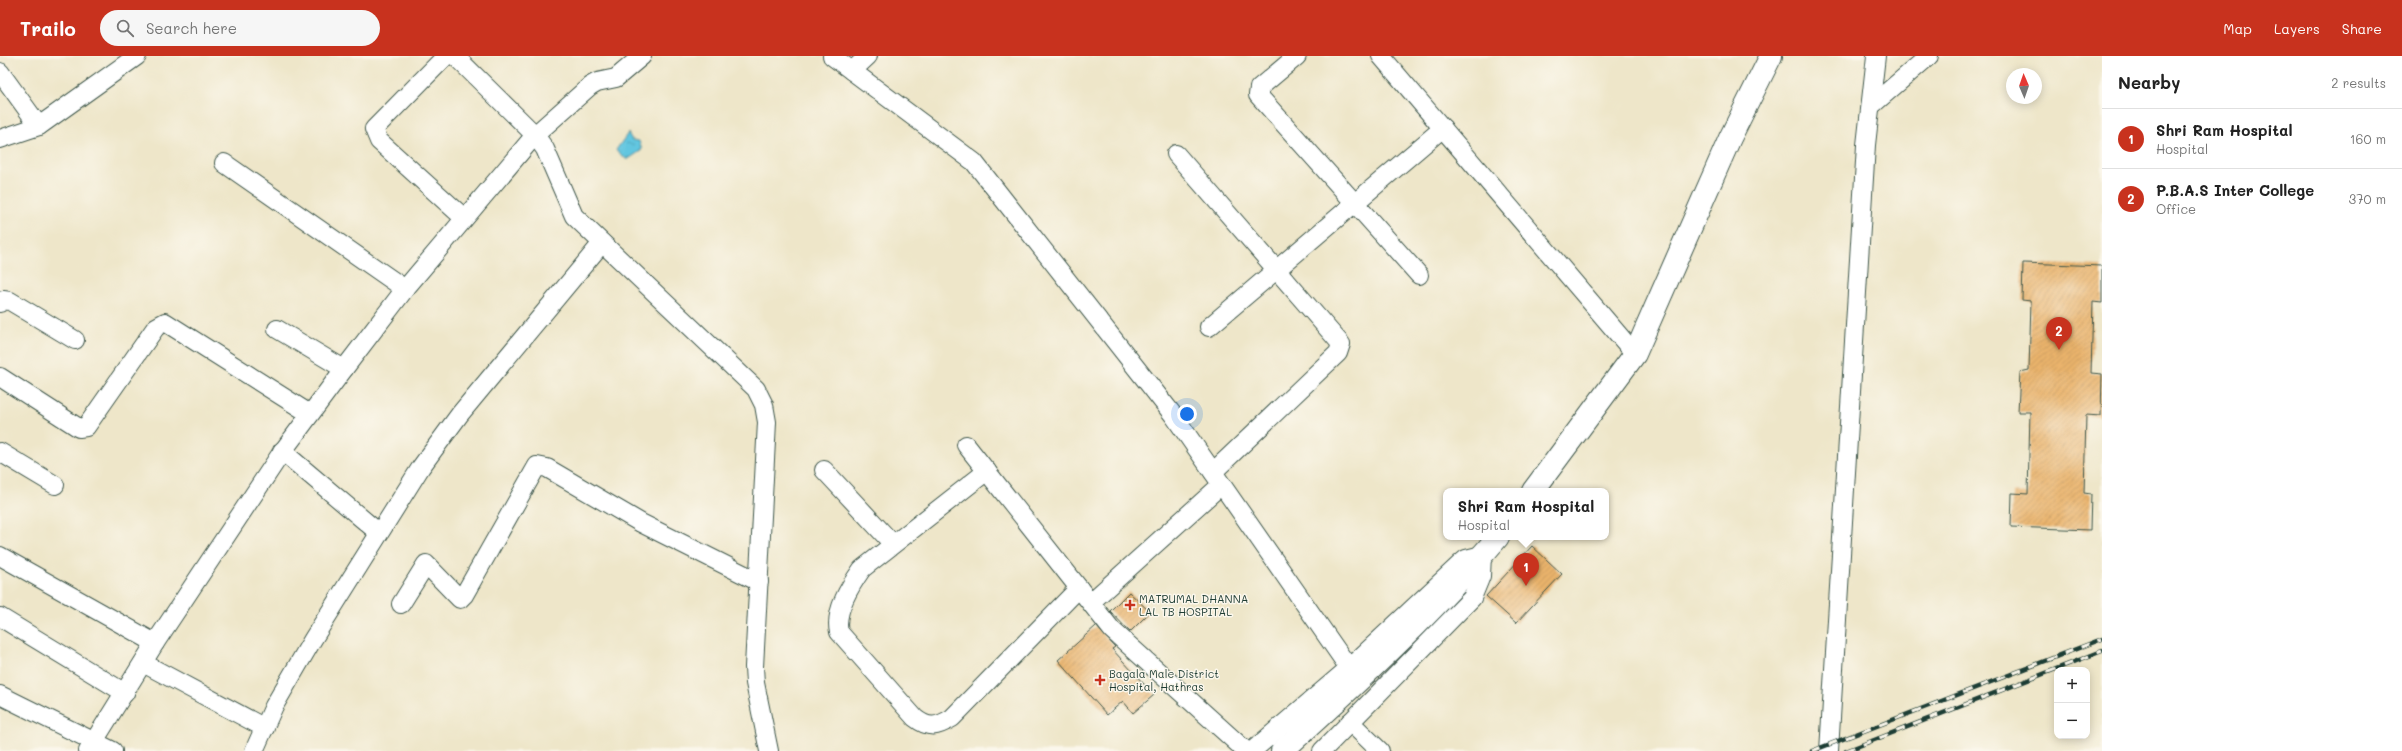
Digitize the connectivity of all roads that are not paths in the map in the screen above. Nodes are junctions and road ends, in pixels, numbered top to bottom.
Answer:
1 (137, 56) edge
2 (446, 56) edge
3 (455, 56) edge
4 (642, 56) edge
5 (832, 56) edge
6 (868, 56) edge
7 (1297, 56) edge
8 (1381, 56) edge
9 (1771, 56) edge
10 (1876, 56) edge
11 (1929, 56) edge
12 (852, 71) junction
13 (0, 72) edge
14 (1870, 106) junction
15 (38, 126) junction
16 (1443, 128) junction
17 (534, 135) junction
18 (0, 139) edge
19 (1176, 154) dead end
20 (224, 163) dead end
21 (1355, 203) junction
22 (464, 218) junction
23 (602, 243) junction
24 (1276, 270) junction
25 (1419, 274) dead end
26 (405, 289) junction
27 (0, 302) edge
28 (1209, 327) dead end
29 (277, 329) dead end
30 (75, 340) dead end
31 (1635, 354) junction
32 (344, 368) junction
33 (0, 377) edge
34 (310, 414) junction
35 (966, 445) dead end
36 (282, 451) junction
37 (0, 452) edge
38 (824, 470) dead end
39 (987, 471) junction
40 (1217, 478) junction
41 (55, 484) dead end
42 (1535, 488) edge
43 (378, 533) junction
44 (1495, 540) edge
45 (893, 544) junction
46 (1482, 555) junction
47 (0, 556) edge
48 (759, 582) junction
49 (1079, 588) junction
50 (1091, 602) junction
51 (401, 604) dead end
52 (0, 617) edge
53 (155, 643) junction
54 (143, 663) junction
55 (1349, 668) junction
56 (125, 692) junction
57 (0, 695) edge
58 (1350, 722) junction
59 (264, 728) junction
60 (91, 746) edge
61 (113, 751) edge
62 (254, 751) edge
63 (769, 751) edge
64 (1246, 751) edge
65 (1252, 751) edge
66 (1282, 751) edge
67 (1322, 751) edge
68 (1380, 751) edge
69 (1829, 751) edge

1 - 15 street
2 - 22 street
3 - 17 street
4 - 17 street
5 - 12 street
6 - 12 street
7 - 21 street
8 - 16 street
9 - 31 main road
10 - 14 street
11 - 14 street
12 - 40 street
13 - 15 street
14 - 69 street
15 - 18 street
16 - 21 street
16 - 31 street
17 - 22 street
17 - 23 street
19 - 24 street
20 - 26 street
21 - 24 street
21 - 25 street
22 - 26 street
23 - 43 street
23 - 48 street
24 - 28 street
24 - 40 street
26 - 32 street
27 - 30 street
29 - 32 street
31 - 42 main road
32 - 34 street
33 - 34 street
34 - 36 street
35 - 39 street
36 - 43 street
36 - 53 street
37 - 41 street
38 - 45 street
39 - 45 street
39 - 49 street
40 - 50 street
40 - 55 street
43 - 59 street
44 - 46 main road
45 - 49 street
46 - 55 street
46 - 58 street
46 - 66 main road
47 - 53 street
48 - 51 street
48 - 63 street
49 - 50 street
50 - 64 street
52 - 56 street
53 - 54 street
54 - 56 street
54 - 59 street
55 - 65 street
56 - 60 street
57 - 60 street
58 - 67 street
58 - 68 street
59 - 62 street
60 - 61 street

